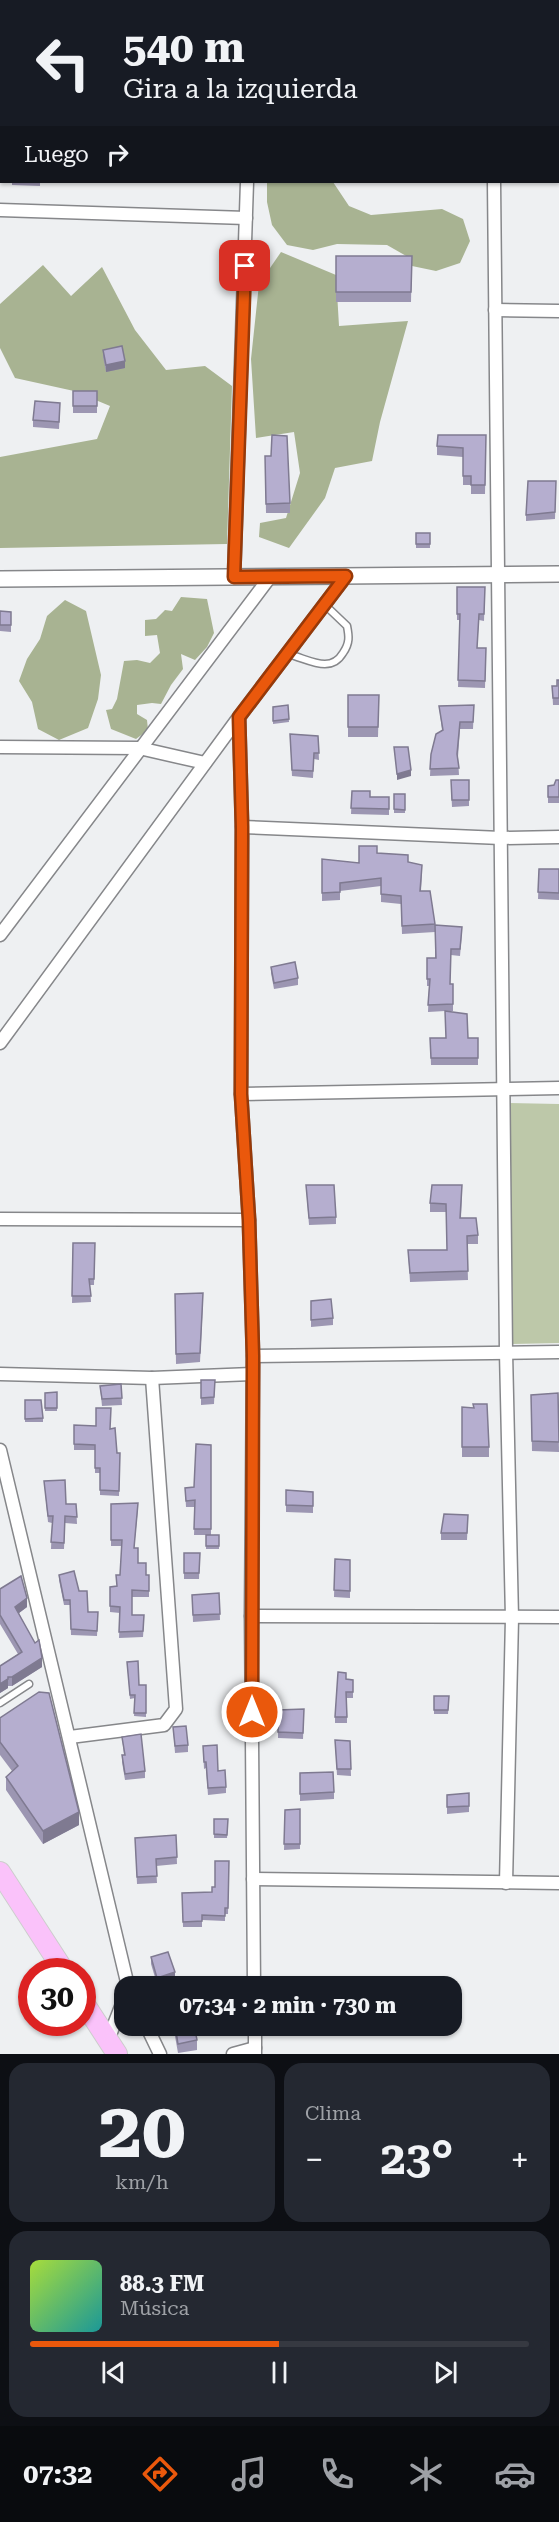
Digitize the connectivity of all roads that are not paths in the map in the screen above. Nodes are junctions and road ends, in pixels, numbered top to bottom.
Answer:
1 (247, 183) edge
2 (494, 183) edge
3 (0, 210) edge
4 (246, 218) junction
5 (495, 310) junction
6 (559, 311) edge
7 (559, 574) edge
8 (498, 575) junction
9 (346, 576) junction
10 (234, 577) junction
11 (270, 577) junction
12 (0, 579) edge
13 (324, 604) junction
14 (287, 654) junction
15 (239, 717) junction
16 (0, 747) edge
17 (139, 748) junction
18 (205, 763) junction
19 (242, 827) junction
20 (559, 837) edge
21 (501, 838) junction
22 (0, 935) edge
23 (0, 1043) edge
24 (503, 1088) junction
25 (559, 1088) edge
26 (241, 1094) junction
27 (0, 1219) edge
28 (249, 1220) junction
29 (506, 1352) junction
30 (559, 1352) edge
31 (253, 1356) junction
32 (0, 1374) edge
33 (252, 1374) junction
34 (153, 1377) junction
35 (0, 1450) edge
36 (251, 1616) junction
37 (559, 1617) edge
38 (512, 1618) junction
39 (29, 1684) dead end
40 (0, 1703) edge
41 (70, 1737) junction
42 (0, 1872) edge
43 (253, 1879) junction
44 (506, 1883) junction
45 (559, 1883) edge
46 (56, 1958) edge
47 (126, 1976) edge
48 (254, 1976) edge
49 (96, 2021) edge
50 (151, 2036) edge
51 (113, 2047) edge
52 (255, 2051) edge
53 (160, 2054) edge
54 (233, 2054) edge

1 - 4 street
2 - 5 street
3 - 4 street
4 - 10 street
5 - 6 street
5 - 8 street
7 - 8 street
8 - 9 street
8 - 21 street
9 - 11 street
9 - 13 street
10 - 11 street
10 - 12 street
11 - 17 street
13 - 14 street
13 - 14 lane
14 - 15 street
15 - 18 street
15 - 19 street
16 - 17 street
17 - 18 street
17 - 22 street
18 - 23 street
19 - 21 street
19 - 26 street
20 - 21 street
21 - 24 street
24 - 25 street
24 - 26 street
24 - 29 street
26 - 28 street
27 - 28 street
28 - 31 street
29 - 30 street
29 - 31 street
29 - 38 street
31 - 33 street
32 - 34 street
33 - 34 street
33 - 36 street
34 - 41 street
35 - 41 street
36 - 38 street
36 - 43 street
37 - 38 street
38 - 44 street
39 - 40 lane
41 - 47 street
42 - 46 highway
43 - 44 street
43 - 48 street
44 - 45 street
49 - 51 highway
50 - 53 street
52 - 54 street

